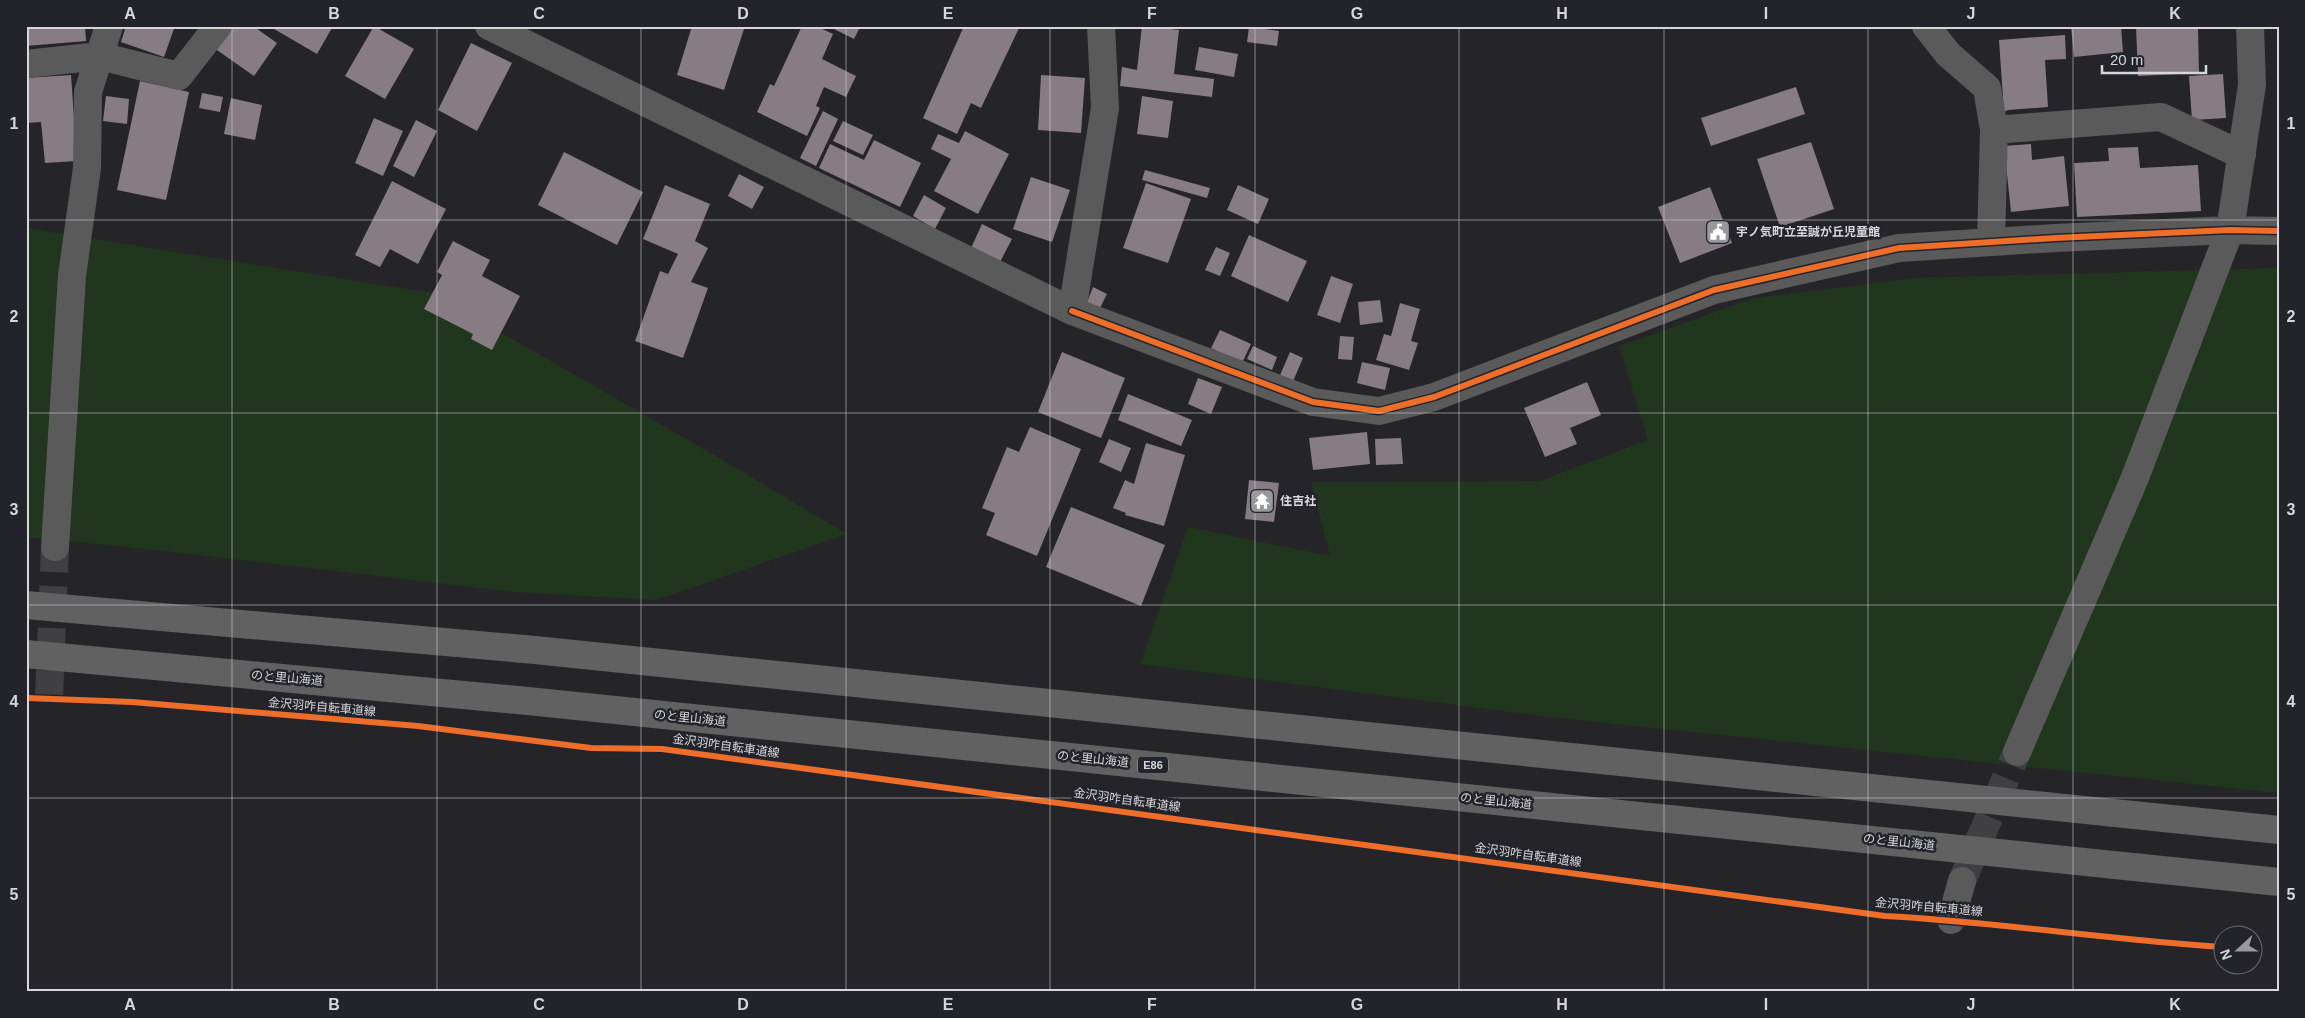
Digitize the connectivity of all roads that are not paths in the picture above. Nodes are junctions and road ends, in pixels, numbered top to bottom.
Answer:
1 (109, 26) edge
2 (218, 26) edge
3 (1101, 26) edge
4 (1926, 26) edge
5 (2250, 26) edge
6 (497, 28) edge
7 (100, 56) junction
8 (26, 64) edge
9 (1994, 130) junction
10 (2242, 155) junction
11 (2230, 230) junction
12 (2279, 231) edge
13 (1991, 242) junction
14 (1072, 311) junction
15 (56, 547) tunnel mouth
16 (26, 605) edge
17 (26, 654) edge
18 (2017, 752) tunnel mouth
19 (2279, 830) edge
20 (1962, 880) tunnel mouth
21 (2279, 882) edge
22 (1951, 920) dead end

1 - 7 street
2 - 7 street
3 - 14 street
4 - 9 street
5 - 10 street
6 - 14 street
7 - 8 street
7 - 15 street
9 - 10 street
9 - 13 street
10 - 11 street
11 - 12 street
11 - 13 street
11 - 18 street
13 - 14 street
16 - 19 highway
17 - 21 highway, のと里山海道 / E86
20 - 22 street

